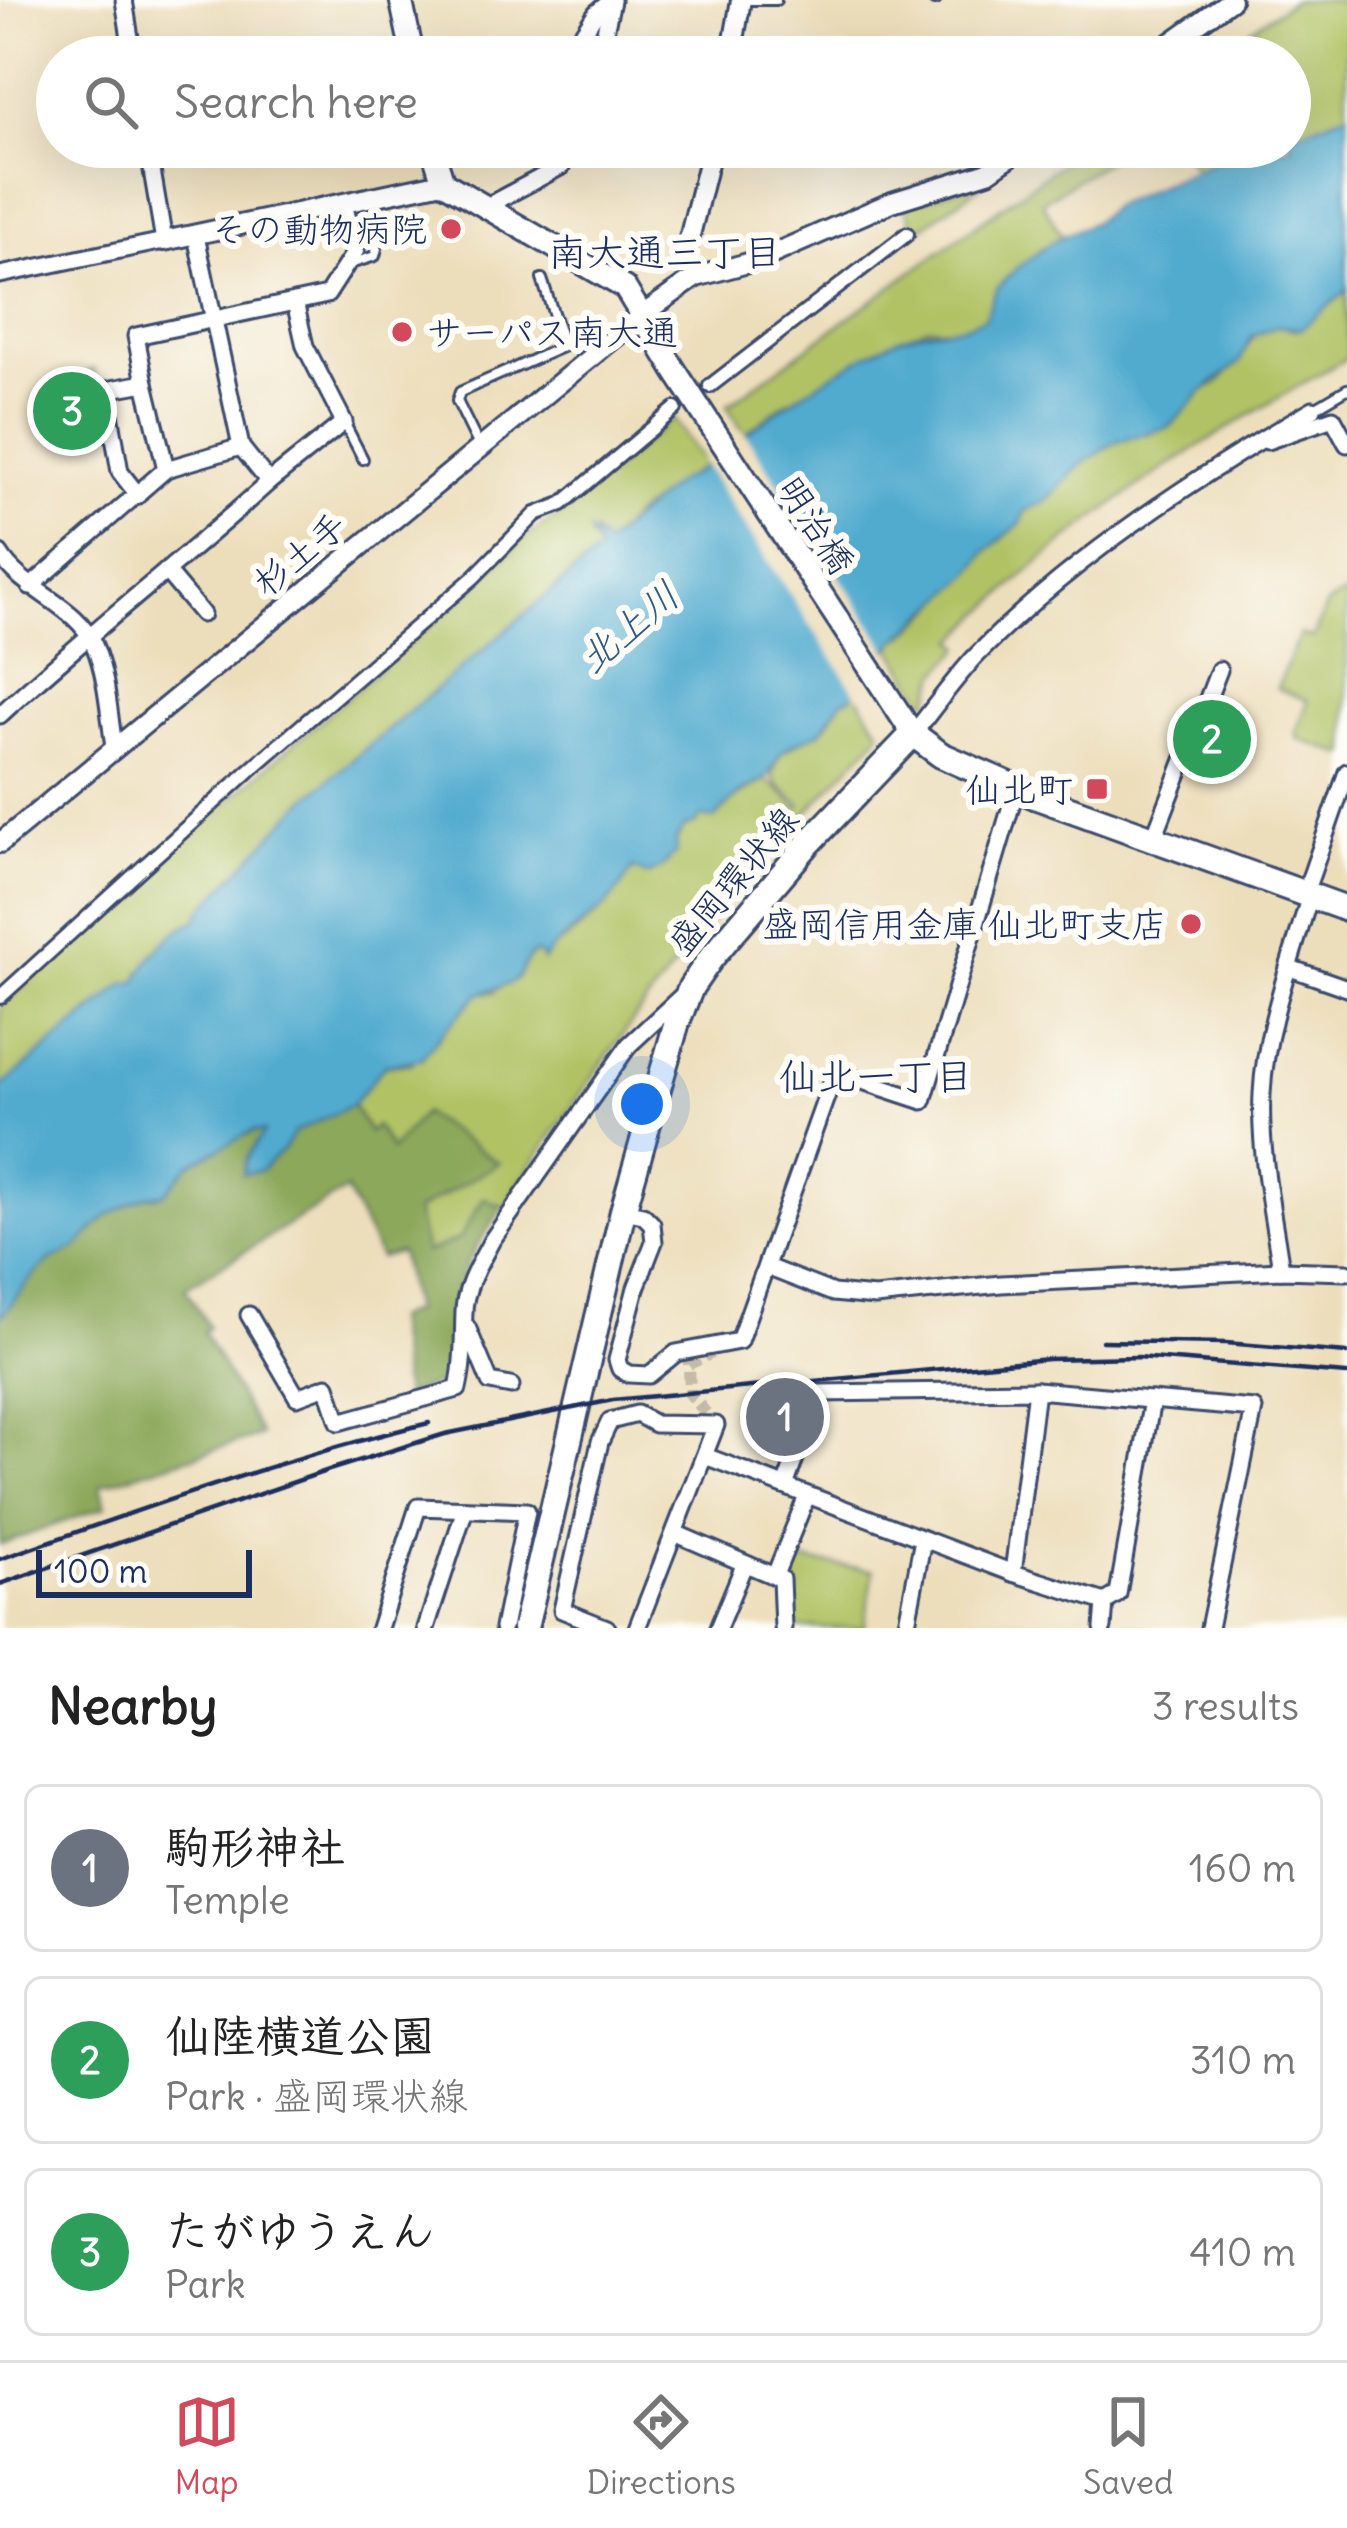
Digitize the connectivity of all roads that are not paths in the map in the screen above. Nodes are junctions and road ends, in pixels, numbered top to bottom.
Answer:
1 (124, 0) edge
2 (401, 0) edge
3 (612, 0) edge
4 (741, 0) edge
5 (776, 0) edge
6 (1231, 0) edge
7 (130, 36) edge
8 (409, 36) edge
9 (581, 36) edge
10 (604, 36) edge
11 (735, 36) edge
12 (1180, 36) edge
13 (152, 168) edge
14 (438, 168) edge
15 (558, 168) edge
16 (707, 168) edge
17 (994, 168) edge
18 (443, 182) junction
19 (344, 204) junction
20 (485, 207) junction
21 (907, 234) dead end
22 (196, 236) junction
23 (164, 241) junction
24 (682, 263) junction
25 (710, 273) junction
26 (0, 275) edge
27 (542, 279) dead end
28 (664, 300) junction
29 (295, 302) junction
30 (641, 316) junction
31 (214, 320) junction
32 (145, 382) junction
33 (710, 386) dead end
34 (1347, 389) edge
35 (675, 409) dead end
36 (1313, 409) joint
37 (344, 422) junction
38 (1255, 443) junction
39 (1347, 444) edge
40 (241, 447) junction
41 (480, 449) junction
42 (363, 459) dead end
43 (166, 469) junction
44 (269, 482) junction
45 (138, 495) junction
46 (0, 554) edge
47 (166, 571) junction
48 (30, 586) junction
49 (202, 614) dead end
50 (87, 634) junction
51 (1219, 670) dead end
52 (0, 715) edge
53 (908, 726) junction
54 (114, 747) junction
55 (1347, 772) edge
56 (1017, 786) junction
57 (1153, 840) junction
58 (0, 843) edge
59 (1307, 894) junction
60 (1347, 908) edge
61 (1290, 968) junction
62 (692, 987) junction
63 (1347, 988) edge
64 (0, 997) edge
65 (623, 1211) junction
66 (766, 1267) junction
67 (1281, 1270) junction
68 (1347, 1272) edge
69 (249, 1315) dead end
70 (466, 1324) junction
71 (512, 1386) dead end
72 (1036, 1390) junction
73 (1152, 1400) junction
74 (705, 1456) junction
75 (785, 1486) junction
76 (807, 1496) junction
77 (465, 1508) junction
78 (677, 1534) junction
79 (923, 1539) junction
80 (744, 1564) junction
81 (1013, 1573) junction
82 (776, 1576) junction
83 (1105, 1602) junction
84 (379, 1628) edge
85 (426, 1628) edge
86 (503, 1628) edge
87 (525, 1628) edge
88 (607, 1628) edge
89 (638, 1628) edge
90 (718, 1628) edge
91 (783, 1628) edge
92 (906, 1628) edge
93 (1103, 1628) edge
94 (1210, 1628) edge

1 - 7 street
2 - 8 main road
3 - 9 street
3 - 10 street
4 - 5 lane
4 - 11 street
6 - 12 street
13 - 23 street
14 - 18 main road
15 - 20 street
16 - 24 street
17 - 25 street, 杉土手
18 - 19 street
18 - 20 main road, 明治橋
19 - 22 street
19 - 29 street
20 - 30 main road, 明治橋
21 - 33 street
22 - 23 street
22 - 31 street
23 - 26 street
24 - 25 street
24 - 28 street
25 - 28 street, 杉土手
27 - 41 lane
28 - 30 street, 杉土手
29 - 31 street
29 - 37 street
30 - 41 street, 杉土手
30 - 53 main road, 明治橋
31 - 32 street
31 - 40 street
32 - 43 street
32 - 45 street
34 - 36 lane
35 - 64 street
36 - 38 street
37 - 42 lane
37 - 44 street
38 - 39 street
38 - 53 street
40 - 43 street
40 - 44 street
41 - 54 street, 杉土手
43 - 45 street
44 - 47 street
45 - 48 street
46 - 48 street
47 - 49 street
47 - 50 street
48 - 50 street
50 - 52 street
50 - 54 street
51 - 57 street
53 - 56 main road
53 - 62 main road, 盛岡環状線
54 - 58 street, 杉土手
55 - 59 street
56 - 57 main road
56 - 66 street
57 - 59 main road
59 - 60 main road
59 - 61 street
61 - 63 street
61 - 67 street
62 - 65 main road, 盛岡環状線
62 - 70 street
65 - 66 street
65 - 87 main road, 盛岡環状線
66 - 67 street
67 - 68 street
69 - 70 street
70 - 71 street
72 - 73 street
72 - 75 street
72 - 81 street
73 - 83 street
73 - 94 street
74 - 75 street
74 - 78 street
74 - 88 street
75 - 76 street
76 - 79 street
76 - 82 street
77 - 84 street
77 - 85 street
77 - 86 street
78 - 80 street
78 - 89 street
79 - 81 street
79 - 92 street
80 - 82 street
80 - 90 street
81 - 83 street
82 - 91 street
83 - 93 street

